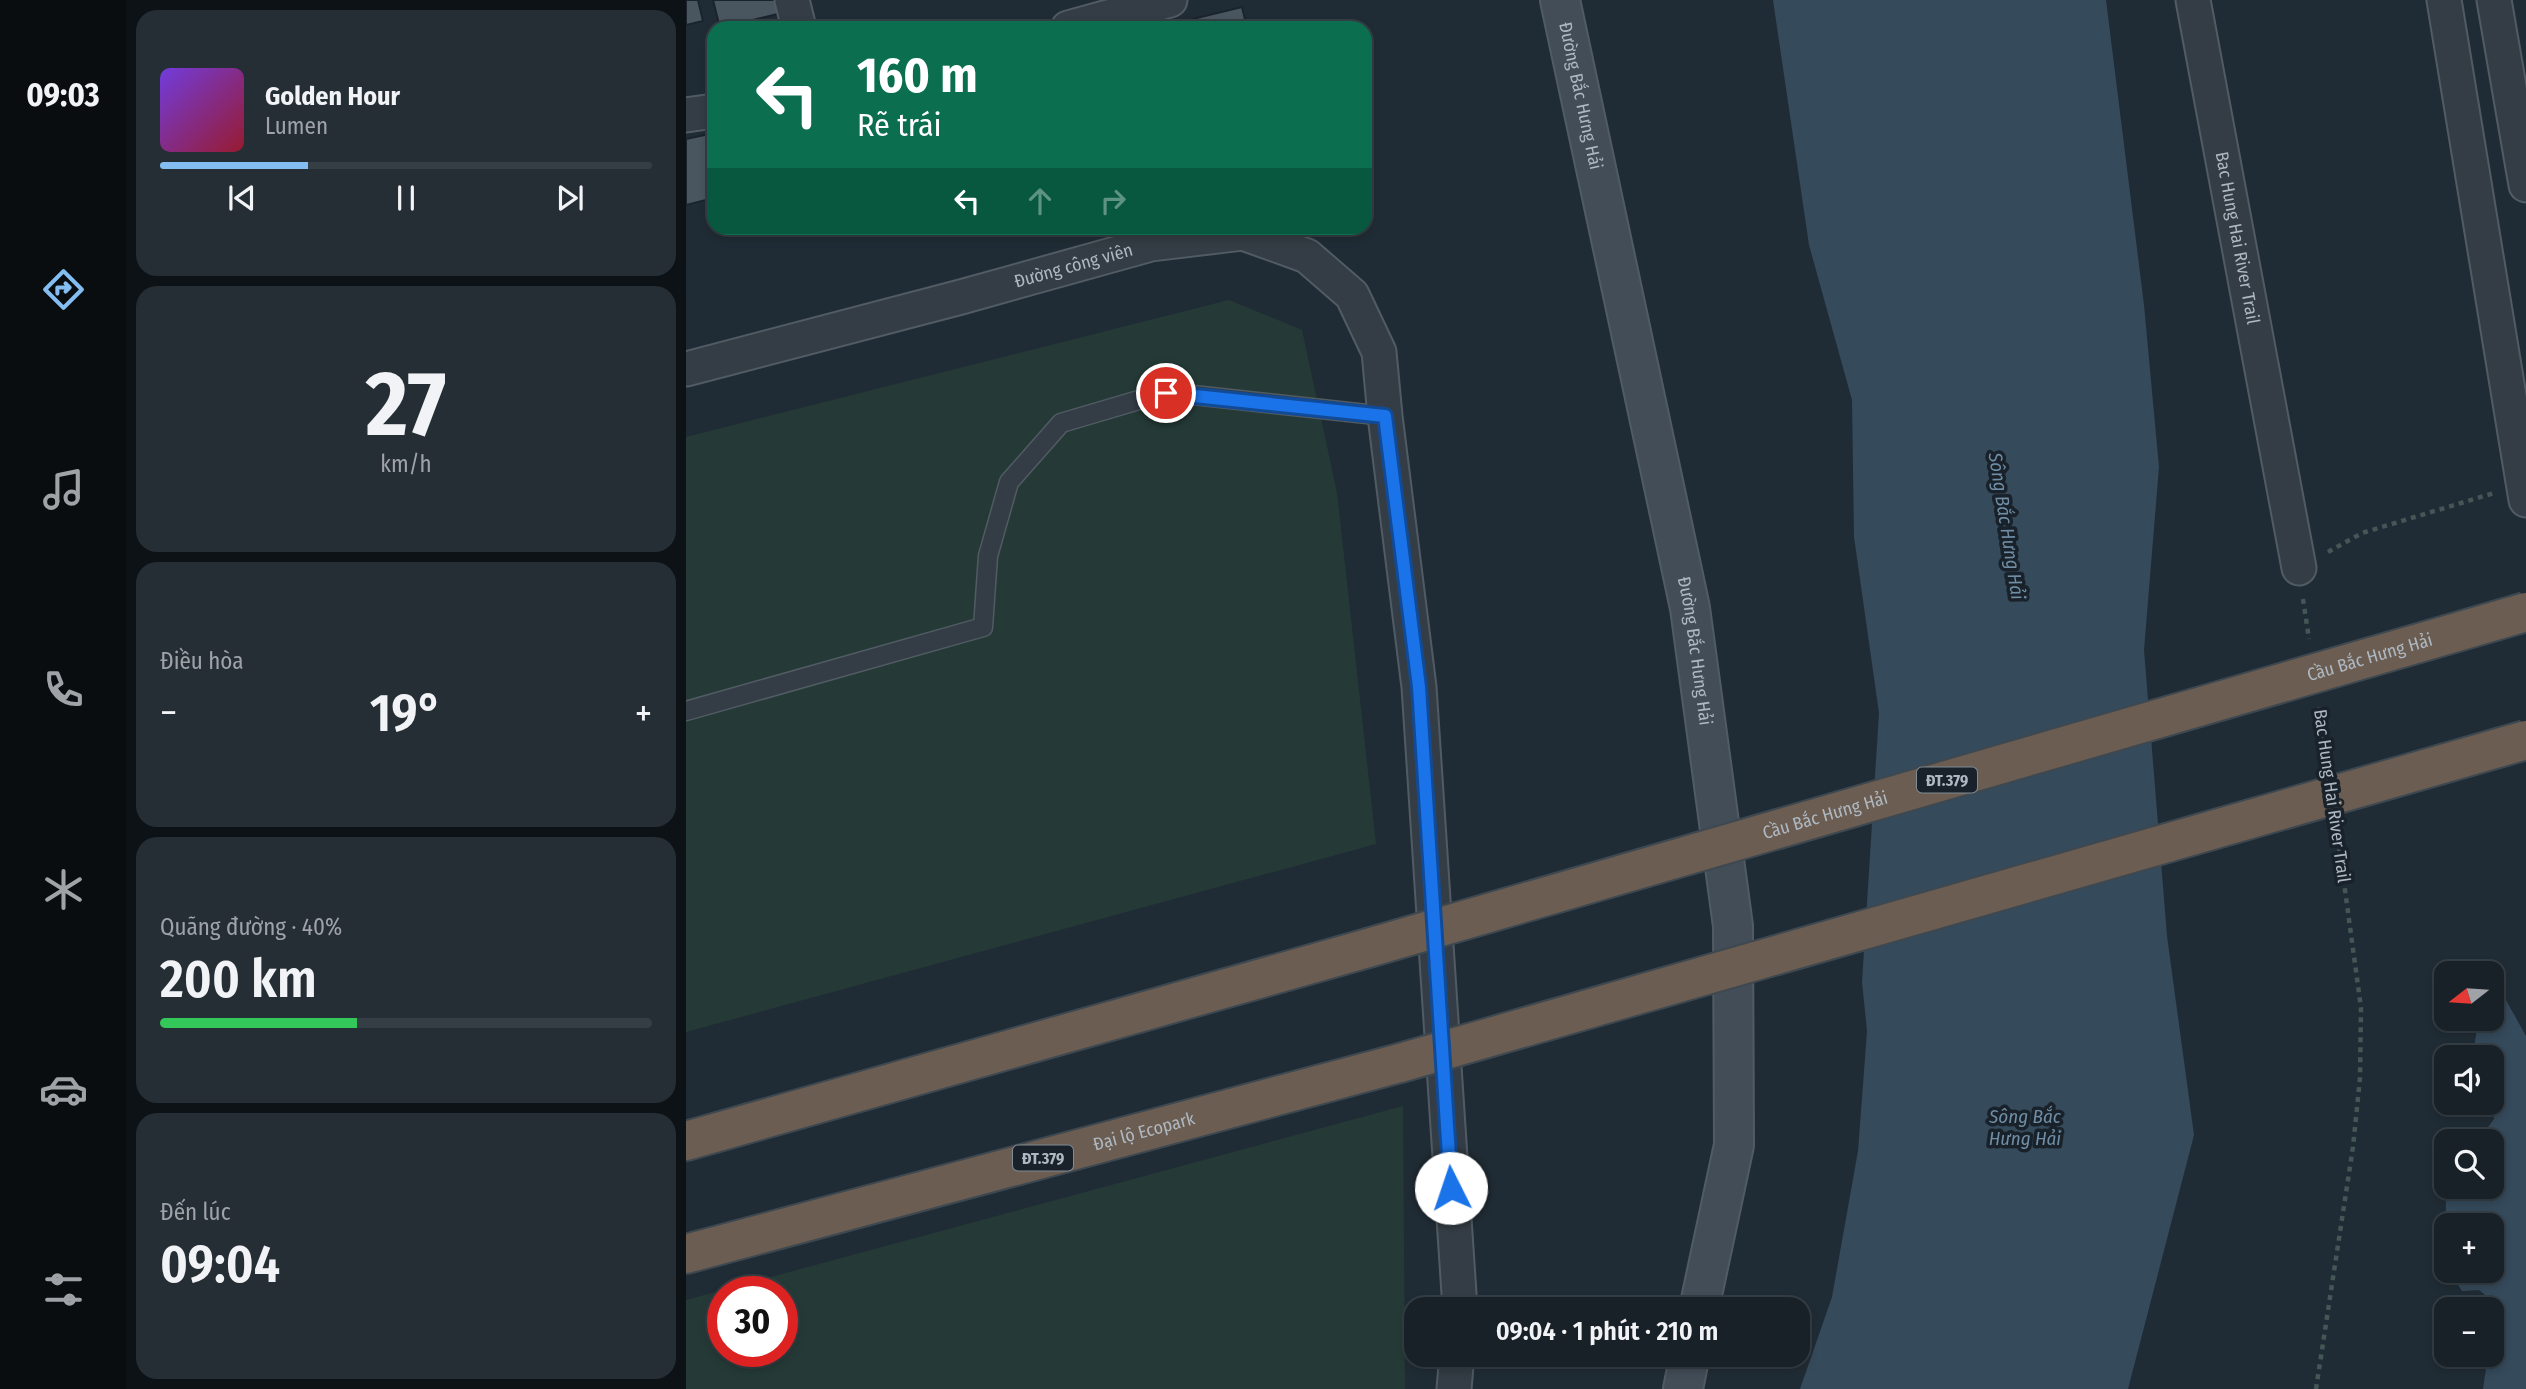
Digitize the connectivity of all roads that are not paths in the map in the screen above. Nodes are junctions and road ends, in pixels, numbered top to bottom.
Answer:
1 (792, 0) edge
2 (1170, 0) edge
3 (1560, 0) edge
4 (2193, 0) edge
5 (2444, 0) edge
6 (2494, 0) edge
7 (797, 21) edge
8 (1094, 21) edge
9 (707, 112) edge
10 (686, 115) edge
11 (2526, 185) edge
12 (1226, 235) edge
13 (1249, 235) edge
14 (686, 369) edge
15 (1385, 416) junction
16 (2525, 489) edge
17 (2299, 568) road end
18 (2526, 612) edge
19 (686, 711) edge
20 (2526, 740) edge
21 (686, 1141) edge
22 (686, 1254) edge
23 (1459, 1297) edge
24 (1702, 1297) edge
25 (1456, 1367) edge
26 (1687, 1367) edge
27 (1454, 1389) edge
28 (1683, 1389) edge

1 - 7 street
2 - 8 street
3 - 24 street, Đường Bắc Hưng Hải
4 - 17 street, Bac Hung Hai River Trail
5 - 16 street
6 - 11 street
9 - 10 street
12 - 14 street, Đường công viên
13 - 15 street, Đường công viên
15 - 19 lane
15 - 23 street, Đường công viên
18 - 21 highway, Cầu Bắc Hưng Hải / ĐT.379, bridge
20 - 22 highway, Đại lộ Ecopark / ĐT.379, bridge
25 - 27 street
26 - 28 street

